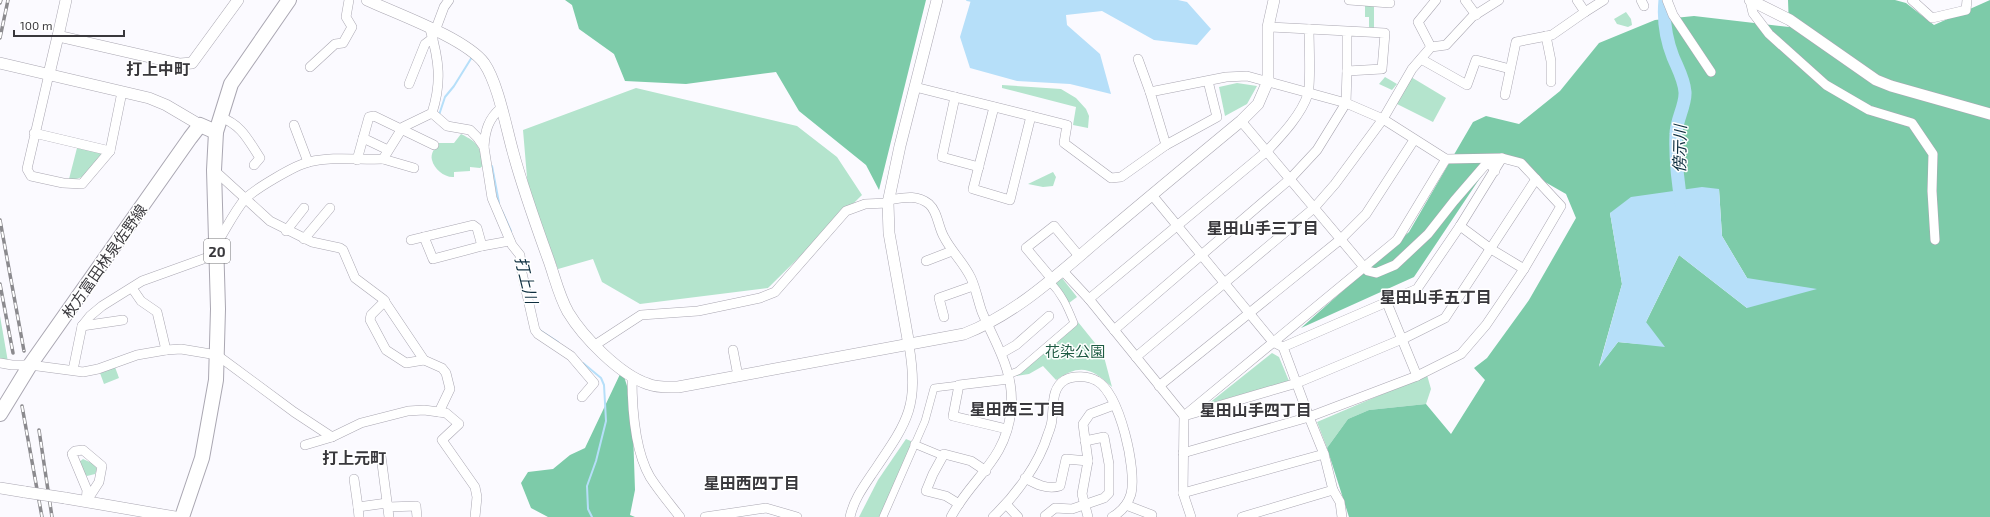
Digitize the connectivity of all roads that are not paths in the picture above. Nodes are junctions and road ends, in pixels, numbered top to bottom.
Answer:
1 (66, 0) edge
2 (238, 0) edge
3 (289, 0) edge
4 (349, 0) edge
5 (367, 0) edge
6 (449, 0) edge
7 (937, 0) edge
8 (1274, 0) edge
9 (1349, 0) edge
10 (1436, 0) edge
11 (1465, 0) edge
12 (1498, 0) edge
13 (1577, 0) edge
14 (1604, 0) edge
15 (1668, 0) edge
16 (1750, 0) edge
17 (1912, 0) edge
18 (1967, 0) edge
19 (1390, 3) dead end
20 (1585, 12) junction
21 (1476, 15) junction
22 (1268, 27) junction
23 (1309, 29) junction
24 (1347, 31) junction
25 (433, 32) junction
26 (58, 36) junction
27 (1546, 36) junction
28 (1431, 46) junction
29 (1138, 59) dead end
30 (1421, 59) junction
31 (0, 63) edge
32 (310, 67) dead end
33 (1510, 69) junction
34 (1347, 71) junction
35 (1711, 72) dead end
36 (49, 74) junction
37 (1208, 81) junction
38 (1268, 81) junction
39 (1552, 82) dead end
40 (409, 84) dead end
41 (915, 88) junction
42 (122, 92) junction
43 (1150, 92) junction
44 (1308, 93) junction
45 (1505, 95) dead end
46 (955, 97) junction
47 (1346, 103) junction
48 (994, 107) junction
49 (501, 108) junction
50 (432, 113) junction
51 (1990, 114) edge
52 (220, 116) junction
53 (1031, 116) junction
54 (1383, 120) junction
55 (1241, 121) junction
56 (200, 125) junction
57 (294, 125) dead end
58 (401, 130) junction
59 (216, 132) junction
60 (34, 133) junction
61 (363, 138) junction
62 (1414, 140) junction
63 (434, 145) dead end
64 (1166, 145) junction
65 (484, 147) junction
66 (388, 150) junction
67 (110, 151) junction
68 (1266, 151) junction
69 (1502, 158) junction
70 (383, 159) junction
71 (1446, 159) junction
72 (356, 160) junction
73 (308, 162) junction
74 (254, 165) dead end
75 (978, 167) junction
76 (414, 168) dead end
77 (214, 170) junction
78 (1495, 171) junction
79 (1290, 179) junction
80 (1536, 179) junction
81 (1152, 195) junction
82 (246, 198) junction
83 (888, 201) junction
84 (304, 208) dead end
85 (330, 208) dead end
86 (1314, 208) junction
87 (1177, 225) junction
88 (1460, 226) junction
89 (286, 230) junction
90 (424, 236) junction
91 (304, 239) junction
92 (1341, 239) junction
93 (411, 240) dead end
94 (1934, 240) dead end
95 (510, 241) junction
96 (482, 246) junction
97 (217, 248) junction
98 (1491, 249) junction
99 (952, 250) junction
100 (1202, 255) junction
101 (1079, 256) junction
102 (926, 261) dead end
103 (1364, 267) junction
104 (1524, 269) junction
105 (1062, 270) junction
106 (1050, 280) junction
107 (1224, 282) junction
108 (973, 286) junction
109 (132, 288) junction
110 (1088, 299) junction
111 (385, 301) junction
112 (1387, 303) junction
113 (1249, 313) junction
114 (1049, 316) dead end
115 (944, 317) dead end
116 (123, 320) dead end
117 (988, 325) junction
118 (82, 326) junction
119 (1114, 330) junction
120 (1402, 339) junction
121 (1273, 342) junction
122 (595, 345) junction
123 (909, 345) junction
124 (1282, 347) junction
125 (166, 350) junction
126 (733, 350) dead end
127 (1002, 353) junction
128 (217, 355) junction
129 (1136, 357) junction
130 (424, 360) junction
131 (0, 363) edge
132 (30, 365) junction
133 (73, 370) junction
134 (738, 376) junction
135 (1417, 376) junction
136 (1009, 377) junction
137 (632, 378) junction
138 (1297, 382) junction
139 (959, 385) junction
140 (1159, 386) junction
141 (582, 397) dead end
142 (1114, 405) junction
143 (439, 412) junction
144 (0, 414) edge
145 (1184, 416) junction
146 (1309, 417) junction
147 (1007, 429) junction
148 (332, 437) junction
149 (1085, 441) junction
150 (914, 444) junction
151 (305, 445) dead end
152 (1183, 453) junction
153 (1324, 454) junction
154 (381, 456) dead end
155 (943, 456) junction
156 (1088, 461) junction
157 (986, 471) junction
158 (1025, 478) junction
159 (354, 479) dead end
160 (0, 488) edge
161 (1333, 490) junction
162 (1184, 493) junction
163 (86, 502) junction
164 (959, 504) junction
165 (1006, 504) junction
166 (1084, 504) junction
167 (388, 505) junction
168 (1126, 505) junction
169 (358, 507) junction
170 (1152, 515) dead end
171 (1045, 516) dead end
172 (176, 517) edge
173 (182, 517) edge
174 (359, 517) edge
175 (389, 517) edge
176 (417, 517) edge
177 (475, 517) edge
178 (680, 517) edge
179 (705, 517) edge
180 (797, 517) edge
181 (850, 517) edge
182 (883, 517) edge
183 (951, 517) edge
184 (993, 517) edge
185 (1018, 517) edge
186 (1088, 517) edge
187 (1112, 517) edge
188 (1191, 517) edge
189 (1242, 517) edge
190 (1342, 517) edge

1 - 26 street
2 - 26 street
3 - 52 main road, 20
4 - 32 street
5 - 25 street
6 - 25 street
7 - 41 street
8 - 22 street
9 - 19 street
10 - 28 street
11 - 21 street
12 - 21 street
13 - 20 street
14 - 20 street
15 - 35 street
16 - 51 street
16 - 94 street
17 - 18 street
20 - 27 street
21 - 28 street
22 - 23 street
22 - 38 street
23 - 24 street
23 - 44 street
24 - 34 street
24 - 34 street
25 - 40 street
25 - 49 street
25 - 50 street
26 - 36 street
27 - 33 street
27 - 39 street
28 - 30 street
29 - 43 street
30 - 33 street
30 - 54 street
31 - 36 street
33 - 45 street
34 - 47 street
36 - 42 street
36 - 60 street
37 - 38 street
37 - 43 street
37 - 64 street
38 - 44 street
38 - 55 street
41 - 46 street
41 - 83 street
42 - 56 street
42 - 67 street
43 - 64 street
44 - 47 street
44 - 68 street
46 - 48 street
46 - 75 street
47 - 54 street
47 - 79 street
48 - 53 street
48 - 75 street
49 - 65 street
49 - 122 street
50 - 58 street
50 - 65 street
52 - 59 main road, 20
52 - 74 street
53 - 64 street
53 - 75 street
54 - 62 street
54 - 86 street
55 - 68 street
55 - 81 street
56 - 59 main road
56 - 132 main road, 枚方富田林泉佐野線
57 - 73 street
58 - 61 street
58 - 63 street
58 - 66 street
59 - 77 main road, 20
60 - 67 street
60 - 67 street
61 - 66 street
61 - 72 street
62 - 71 street
62 - 92 street
65 - 95 street
66 - 70 street
68 - 79 street
68 - 87 street
69 - 71 street
69 - 78 street
69 - 80 street
70 - 72 street
70 - 76 street
71 - 103 street
72 - 73 street
73 - 82 street
77 - 82 street
77 - 97 main road, 20
78 - 88 street
78 - 103 street
79 - 86 street
79 - 100 street
80 - 98 street
80 - 104 street
81 - 87 street
81 - 101 street
82 - 89 street
82 - 97 street
83 - 99 street
83 - 122 street
83 - 123 street
84 - 89 street
85 - 91 street
86 - 92 street
86 - 107 street
87 - 100 street
87 - 110 street
88 - 98 street
88 - 112 street
89 - 91 street
90 - 93 street
90 - 96 street
90 - 96 street
91 - 111 street
92 - 103 street
92 - 113 street
95 - 96 street
95 - 141 street
97 - 109 street
97 - 128 main road, 20
98 - 104 street
98 - 120 street
99 - 102 street
99 - 108 street
100 - 107 street
100 - 119 street
101 - 105 street
101 - 106 street
103 - 121 street
104 - 135 street
105 - 106 street
105 - 110 street
106 - 117 street
106 - 136 street
107 - 113 street
107 - 129 street
108 - 115 street
108 - 117 street
109 - 118 street
109 - 125 street
110 - 119 street
111 - 130 street
111 - 130 street
112 - 120 street
112 - 124 street
113 - 121 street
113 - 140 street
114 - 127 street
116 - 118 street
117 - 123 street
117 - 127 street
118 - 133 street
119 - 129 street
120 - 135 street
120 - 138 street
121 - 124 street
121 - 145 street
122 - 137 street
123 - 134 street
123 - 181 street
124 - 138 street
125 - 128 street
125 - 133 street
126 - 134 street
127 - 136 street
128 - 148 street
128 - 173 main road, 20
129 - 140 street
130 - 143 street
131 - 132 street
132 - 133 street
132 - 144 main road, 枚方富田林泉佐野線
134 - 137 street
135 - 146 street
136 - 139 street
136 - 147 street
137 - 178 street
138 - 145 street
138 - 146 street
139 - 147 street
139 - 150 street
140 - 145 street
142 - 149 street
142 - 158 street
142 - 168 street
143 - 148 street
143 - 177 street
145 - 152 street
146 - 152 street
146 - 153 street
147 - 157 street
148 - 151 street
149 - 156 street
149 - 166 street
150 - 155 street
150 - 182 street
152 - 162 street
153 - 161 street
153 - 162 street
154 - 167 street
155 - 157 street
155 - 164 street
156 - 158 street
156 - 166 street
157 - 164 street
158 - 165 street
159 - 169 street
160 - 163 street, bridge
161 - 189 street
161 - 190 street
162 - 188 street
163 - 163 street
163 - 172 street
164 - 183 street
165 - 184 street
165 - 185 street
166 - 171 street
166 - 186 street
167 - 169 street
167 - 175 street
167 - 176 street
168 - 170 street
168 - 187 street
169 - 174 street
179 - 180 street

